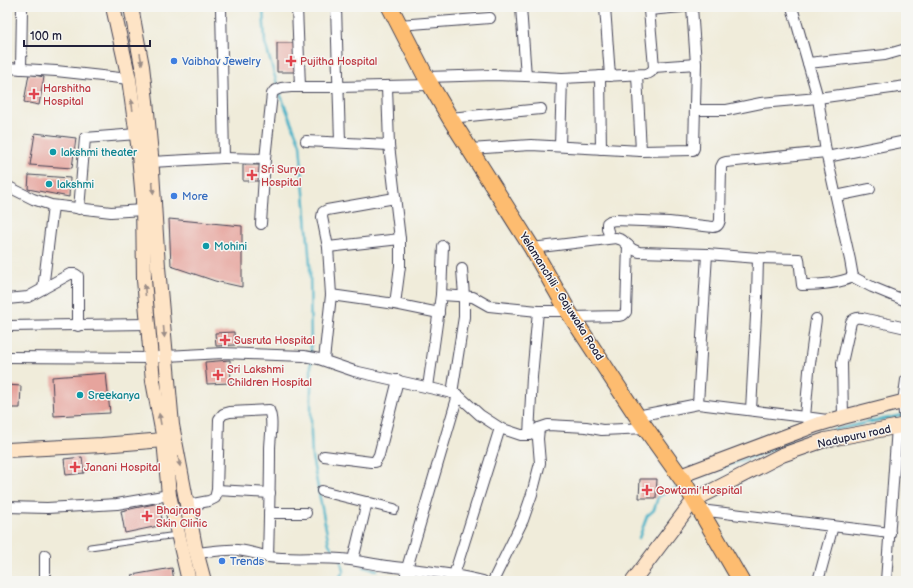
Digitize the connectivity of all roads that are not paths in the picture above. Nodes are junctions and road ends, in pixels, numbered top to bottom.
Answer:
1 (22, 7) edge
2 (113, 7) edge
3 (131, 7) edge
4 (221, 7) edge
5 (296, 7) edge
6 (336, 7) edge
7 (390, 7) edge
8 (520, 7) edge
9 (605, 7) edge
10 (682, 7) edge
11 (692, 7) edge
12 (792, 7) edge
13 (649, 9) edge
14 (490, 18) dead end
15 (399, 25) junction
16 (906, 49) edge
17 (808, 63) junction
18 (696, 64) junction
19 (654, 67) junction
20 (7, 68) edge
21 (21, 69) junction
22 (638, 75) junction
23 (526, 76) junction
24 (605, 76) junction
25 (562, 78) junction
26 (129, 79) junction
27 (428, 81) junction
28 (906, 86) edge
29 (300, 87) junction
30 (338, 87) junction
31 (387, 87) junction
32 (818, 98) junction
33 (541, 109) dead end
34 (695, 110) junction
35 (450, 118) junction
36 (137, 134) junction
37 (306, 140) dead end
38 (906, 141) edge
39 (340, 142) junction
40 (388, 145) junction
41 (560, 146) junction
42 (470, 149) junction
43 (601, 149) junction
44 (641, 151) junction
45 (826, 154) junction
46 (224, 158) junction
47 (264, 159) junction
48 (151, 162) junction
49 (7, 186) edge
50 (870, 189) dead end
51 (836, 196) junction
52 (395, 198) junction
53 (53, 206) junction
54 (79, 209) junction
55 (143, 210) junction
56 (261, 224) dead end
57 (610, 238) junction
58 (400, 239) junction
59 (628, 245) junction
60 (443, 246) dead end
61 (328, 247) junction
62 (532, 248) junction
63 (707, 254) junction
64 (758, 258) junction
65 (462, 269) dead end
66 (853, 277) junction
67 (43, 289) junction
68 (331, 295) junction
69 (441, 295) junction
70 (464, 296) junction
71 (7, 299) edge
72 (906, 301) edge
73 (395, 304) junction
74 (538, 311) junction
75 (439, 313) junction
76 (570, 314) junction
77 (816, 319) dead end
78 (148, 324) junction
79 (7, 326) edge
80 (78, 326) junction
81 (906, 328) edge
82 (166, 356) junction
83 (7, 357) edge
84 (152, 358) junction
85 (321, 360) junction
86 (398, 380) junction
87 (906, 380) edge
88 (428, 387) junction
89 (455, 394) junction
90 (905, 402) edge
91 (698, 404) junction
92 (751, 410) junction
93 (805, 417) junction
94 (843, 417) junction
95 (642, 422) junction
96 (824, 422) junction
97 (903, 426) edge
98 (500, 428) junction
99 (539, 428) junction
100 (530, 435) junction
101 (164, 440) junction
102 (825, 440) junction
103 (7, 450) edge
104 (324, 456) dead end
105 (681, 478) junction
106 (217, 490) junction
107 (322, 491) dead end
108 (270, 493) junction
109 (169, 495) junction
110 (367, 502) junction
111 (695, 502) junction
112 (187, 504) junction
113 (7, 507) edge
114 (394, 509) dead end
115 (269, 513) junction
116 (306, 513) dead end
117 (833, 526) junction
118 (890, 533) junction
119 (178, 535) junction
120 (90, 547) dead end
121 (196, 553) junction
122 (45, 555) dead end
123 (268, 557) junction
124 (348, 560) junction
125 (407, 568) junction
126 (454, 575) junction
127 (45, 581) edge
128 (189, 581) edge
129 (204, 581) edge
130 (405, 581) edge
131 (483, 581) edge
132 (493, 581) edge
133 (633, 581) edge
134 (741, 581) edge
135 (818, 581) edge
136 (886, 581) edge

1 - 21 street
2 - 26 main road
3 -> 48 main road
4 - 46 street
5 - 29 street
6 - 30 street
7 - 15 main road, Yelamanchili - Gajuwaka Road
8 - 23 street
9 - 24 street
10 - 13 street
11 - 18 street
12 - 17 street
13 - 19 street
14 - 15 street
15 - 27 main road, Yelamanchili - Gajuwaka Road
16 - 17 street
17 - 32 street
18 - 19 street
18 - 34 street
19 - 22 street
20 - 21 street
21 - 26 street
22 - 24 street
22 - 44 street
23 - 25 street
23 - 27 street
24 - 25 street
24 - 43 street
25 - 41 street
36 -> 26 main road
27 - 31 street
27 - 35 main road, Yelamanchili - Gajuwaka Road
28 - 32 street
29 - 30 street
29 - 47 street
30 - 31 street
30 - 39 street
31 - 40 street
32 - 34 street
32 - 45 street
33 - 35 street
34 - 44 street
35 - 42 main road, Yelamanchili - Gajuwaka Road
36 - 54 street
36 - 55 main road
37 - 39 street
38 - 45 street
39 - 40 street
40 - 52 street
41 - 42 street
41 - 43 street
42 - 62 main road, Yelamanchili - Gajuwaka Road
43 - 44 street
45 - 51 street
45 - 57 street
46 - 47 street
46 - 48 street
47 - 56 street
48 -> 82 main road
49 - 53 street
50 - 51 street
51 - 66 street
52 - 58 street
52 - 61 street
53 - 54 street
53 - 67 street
54 - 55 street
78 -> 55 main road
57 - 59 street
57 - 62 street
58 - 61 street
58 - 73 street
59 - 63 street
59 - 76 street
60 - 69 street
61 - 68 street
62 - 76 main road, Yelamanchili - Gajuwaka Road
63 - 64 street
63 - 91 street
64 - 66 street
64 - 92 street
65 - 70 street
66 - 72 street
67 - 71 street
67 - 80 street
68 - 73 street
68 - 85 street
69 - 70 street
69 - 75 street
70 - 74 street
70 - 89 street
73 - 75 street
74 - 76 street
74 - 100 street
75 - 88 street
76 - 95 main road, Yelamanchili - Gajuwaka Road
77 - 93 street
78 - 80 street
78 - 84 main road
79 - 80 street
81 - 94 street
82 - 84 street
82 - 85 street
82 -> 112 main road
83 - 84 street
101 -> 84 main road
85 - 86 street
86 - 88 street
86 - 104 street
87 - 90 street
88 - 89 street
89 - 98 street
89 - 125 street
90 - 94 main road
90 - 97 street
91 - 92 street
91 - 95 street
92 - 93 street
93 - 96 street
94 - 96 main road
95 - 99 street
95 - 105 main road, Yelamanchili - Gajuwaka Road
96 - 102 main road
96 - 105 main road
97 - 102 main road, Nadupuru road
97 - 118 street
98 - 100 street
98 - 126 street
99 - 100 street
99 - 132 street
101 - 103 main road
101 - 109 main road
102 - 111 main road, Nadupuru road
105 - 111 main road, Yelamanchili - Gajuwaka Road
106 - 108 street
106 - 108 street
106 - 112 street
107 - 110 street
108 - 115 street
109 - 113 street
109 - 119 main road
110 - 114 street
110 - 124 street
111 - 117 street
111 - 133 main road
111 - 134 main road, Yelamanchili - Gajuwaka Road
112 - 121 main road
115 - 116 street
115 - 123 street
117 - 118 street
117 - 135 street
118 - 136 street
119 - 120 lane
119 - 128 main road
121 - 123 street
121 - 129 main road
122 - 127 street
123 - 124 street
124 - 125 street
125 - 126 street
125 - 130 street
126 - 131 street

